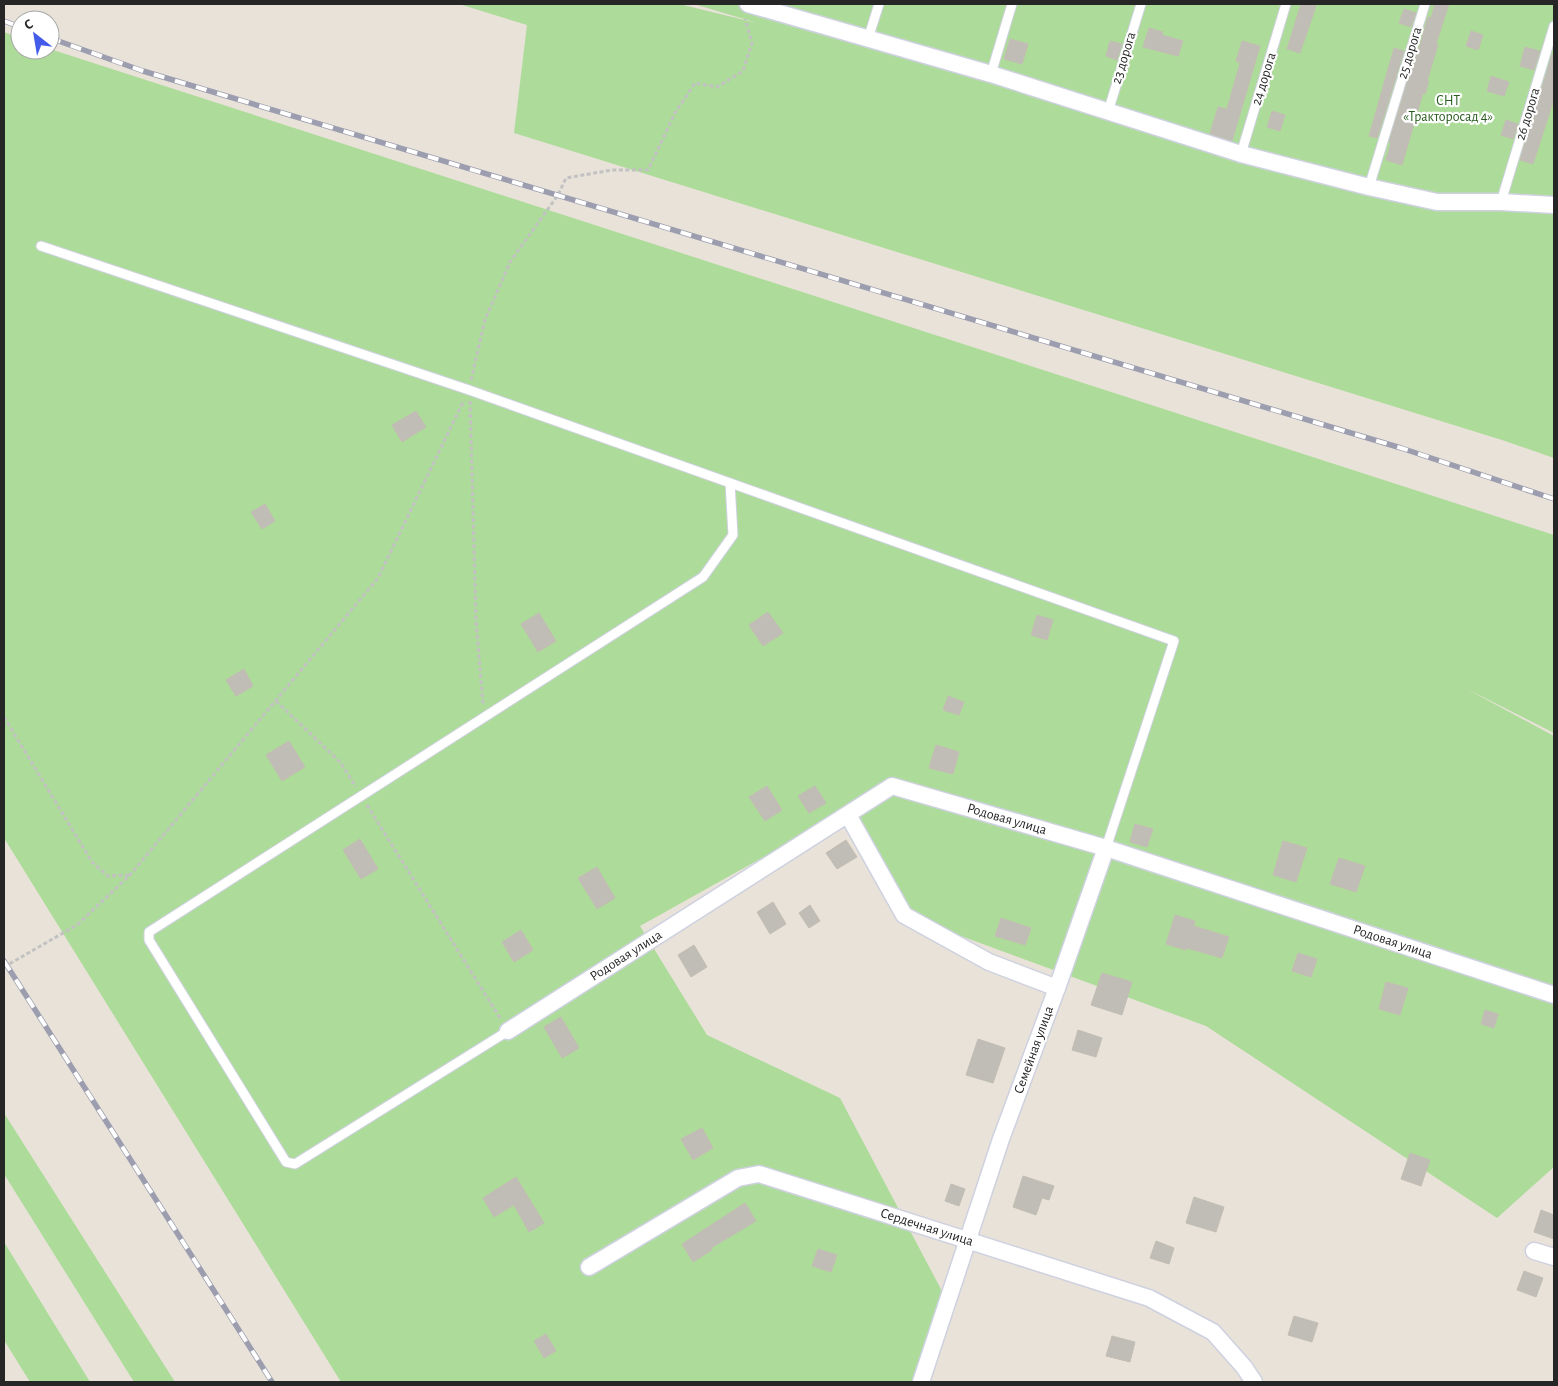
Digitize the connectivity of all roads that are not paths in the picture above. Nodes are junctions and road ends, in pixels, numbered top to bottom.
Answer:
1 (879, 4) edge
2 (1012, 4) edge
3 (1141, 4) edge
4 (1286, 4) edge
5 (1425, 4) edge
6 (746, 8) edge
7 (1554, 26) edge
8 (868, 39) junction
9 (991, 74) junction
10 (1108, 112) junction
11 (1241, 154) junction
12 (1369, 187) junction
13 (1501, 202) junction
14 (1554, 205) edge
15 (41, 246) dead end
16 (730, 483) junction
17 (848, 814) junction
18 (1106, 848) junction
19 (1057, 988) junction
20 (1554, 995) edge
21 (508, 1032) joint
22 (968, 1241) junction
23 (1534, 1251) dead end
24 (1554, 1257) edge
25 (589, 1267) dead end
26 (921, 1382) edge
27 (1254, 1382) edge

1 - 8 lane
2 - 9 lane
3 - 10 lane, 23 дорога
4 - 11 lane, 24 дорога
5 - 12 lane, 25 дорога
6 - 8 street
7 - 13 lane, 26 дорога
8 - 9 street
9 - 10 street
10 - 11 street
11 - 12 street
12 - 13 street
13 - 14 street
15 - 16 lane
16 - 18 lane
16 - 21 lane
17 - 18 street, Родовая улица
17 - 19 street, Семейная улица
17 - 21 street, Родовая улица
18 - 19 street
18 - 20 street, Родовая улица
19 - 22 street, Семейная улица
22 - 25 street, Сердечная улица
22 - 26 street, Семейная улица
22 - 27 street, Сердечная улица
23 - 24 street

